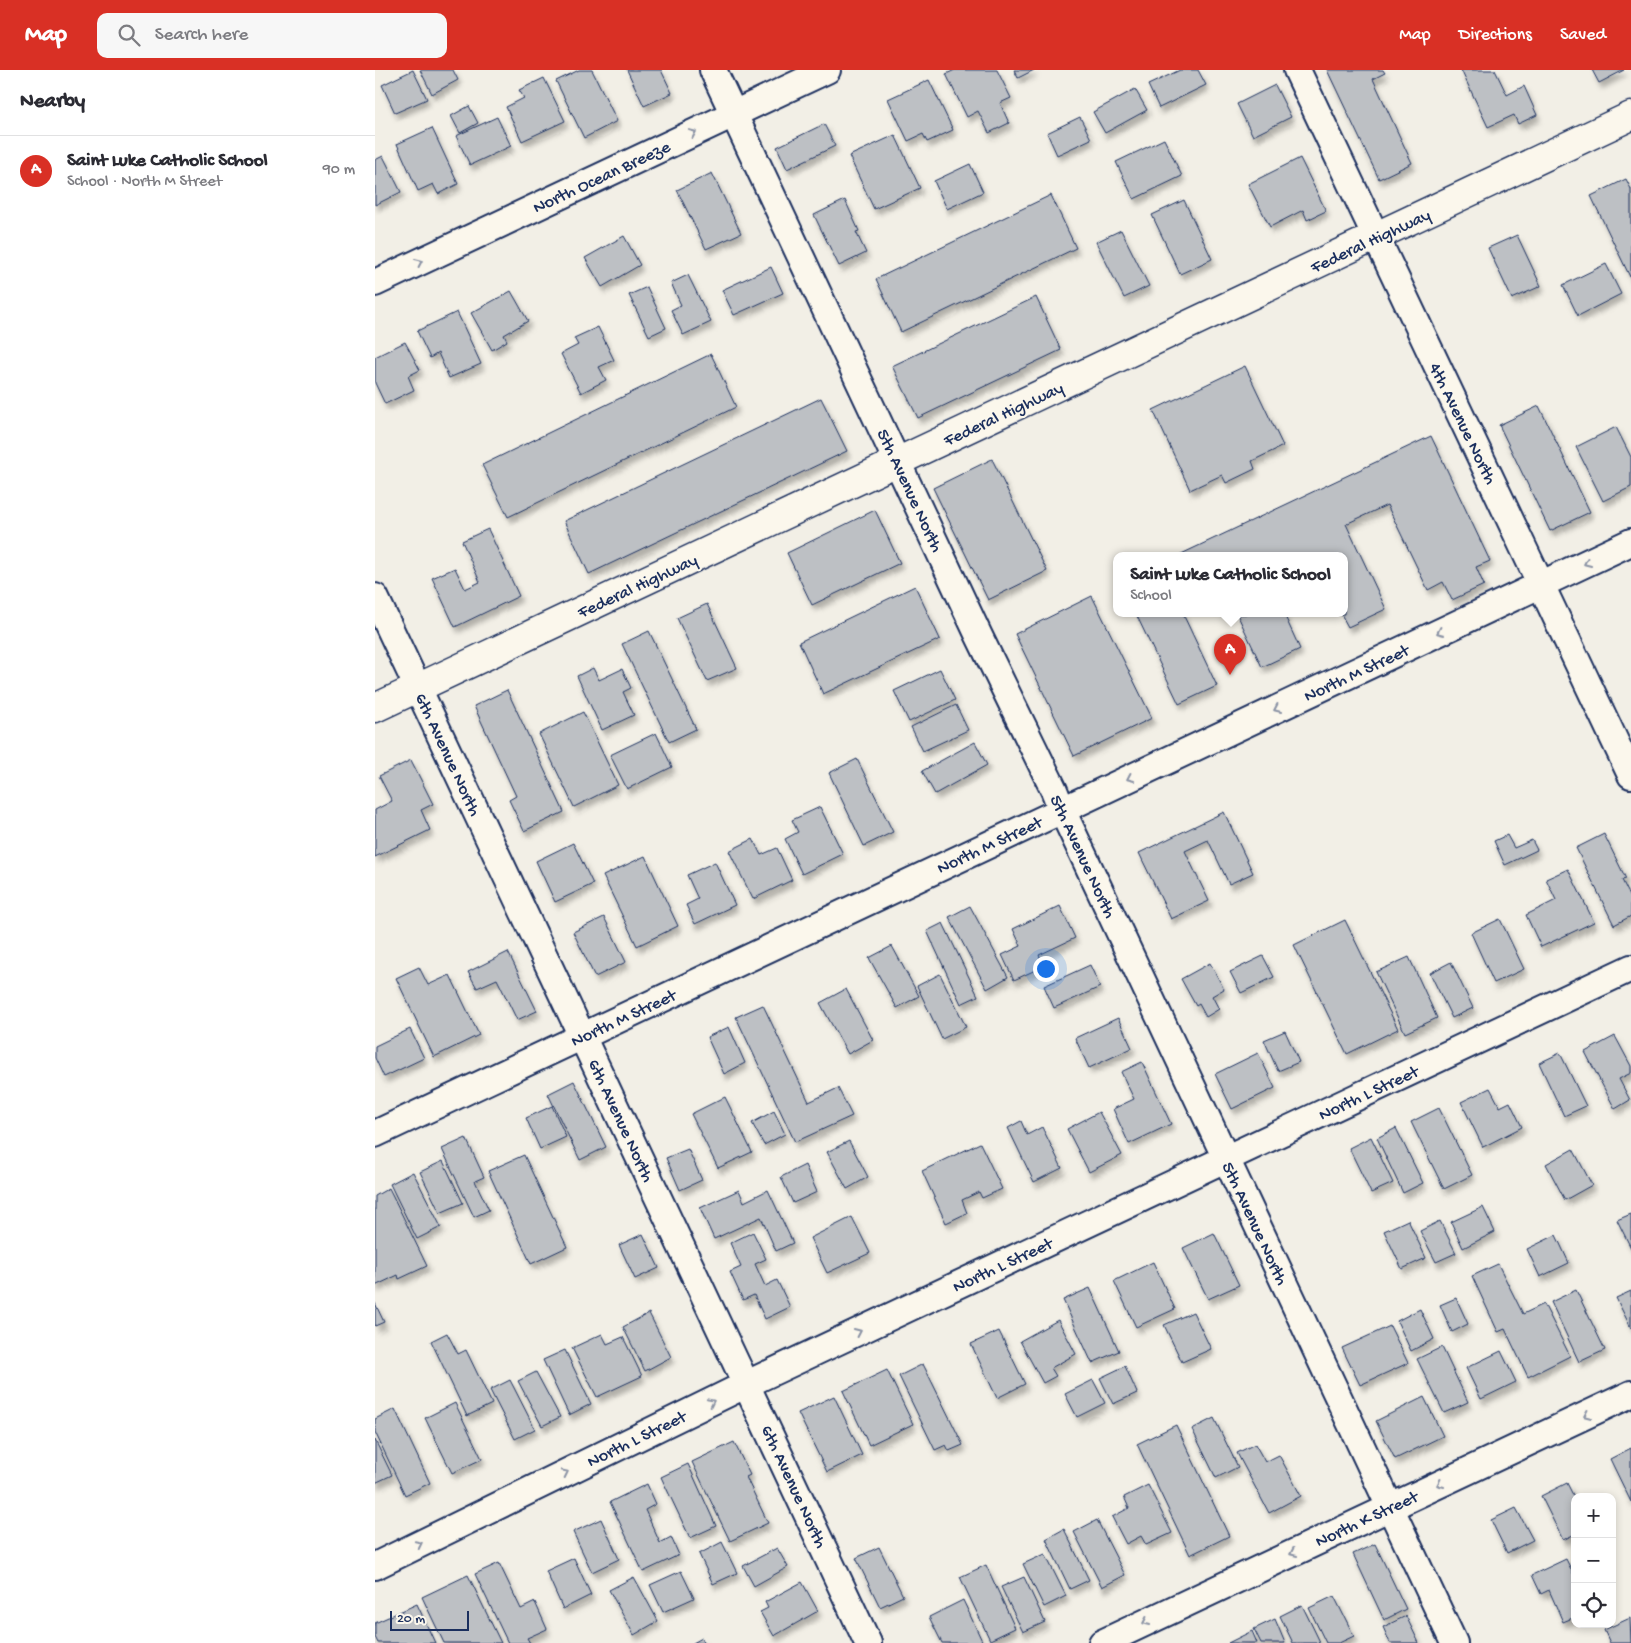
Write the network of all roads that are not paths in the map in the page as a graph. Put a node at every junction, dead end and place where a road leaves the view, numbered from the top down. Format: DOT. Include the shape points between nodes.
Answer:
graph roads {
  1 [pos="713,70"];
  2 [pos="827,70"];
  3 [pos="1297,70"];
  4 [pos="734,114"];
  5 [pos="1631,116"];
  6 [pos="1375,238"];
  7 [pos="375,283"];
  8 [pos="898,462"];
  9 [pos="1631,542"];
  10 [pos="1541,585"];
  11 [pos="375,597"];
  12 [pos="417,687"];
  13 [pos="375,708"];
  14 [pos="1631,775"];
  15 [pos="1062,810"];
  16 [pos="1631,968"];
  17 [pos="583,1036"];
  18 [pos="375,1134"];
  19 [pos="1226,1159"];
  20 [pos="747,1384"];
  21 [pos="1631,1394"];
  22 [pos="1390,1507"];
  23 [pos="375,1566"];
  24 [pos="869,1643"];
  25 [pos="1102,1643"];
  26 [pos="1454,1643"];
  1 -- 4 [label="street, 5th Avenue North"];
  2 -- 4 [label="street, North Ocean Breeze"];
  3 -- 6 [label="street, 4th Avenue North"];
  7 -- 4 [label="street, North Ocean Breeze, one-way"];
  4 -- 8 [label="street, 5th Avenue North"];
  5 -- 6 [label="main road, Federal Highway"];
  6 -- 8 [label="main road, Federal Highway"];
  6 -- 10 [label="street, 4th Avenue North"];
  8 -- 12 [label="main road, Federal Highway"];
  8 -- 15 [label="street, 5th Avenue North"];
  9 -- 10 [label="street, North M Street, one-way"];
  10 -- 14 [label="street, 4th Avenue North"];
  10 -- 15 [label="street, North M Street, one-way"];
  11 -- 12 [label="street, 6th Avenue North"];
  12 -- 13 [label="main road, Federal Highway"];
  12 -- 17 [label="street, 6th Avenue North"];
  15 -- 17 [label="street, North M Street"];
  15 -- 19 [label="street, 5th Avenue North"];
  16 -- 19 [label="street, North L Street"];
  17 -- 18 [label="street, North M Street"];
  17 -- 20 [label="street, 6th Avenue North"];
  20 -- 19 [label="street, North L Street, one-way"];
  19 -- 22 [label="street, 5th Avenue North"];
  23 -- 20 [label="street, North L Street, one-way"];
  20 -- 24 [label="street, 6th Avenue North"];
  21 -- 22 [label="street, North K Street, one-way"];
  22 -- 25 [label="street, North K Street, one-way"];
  22 -- 26 [label="street, 5th Avenue North"];
}
